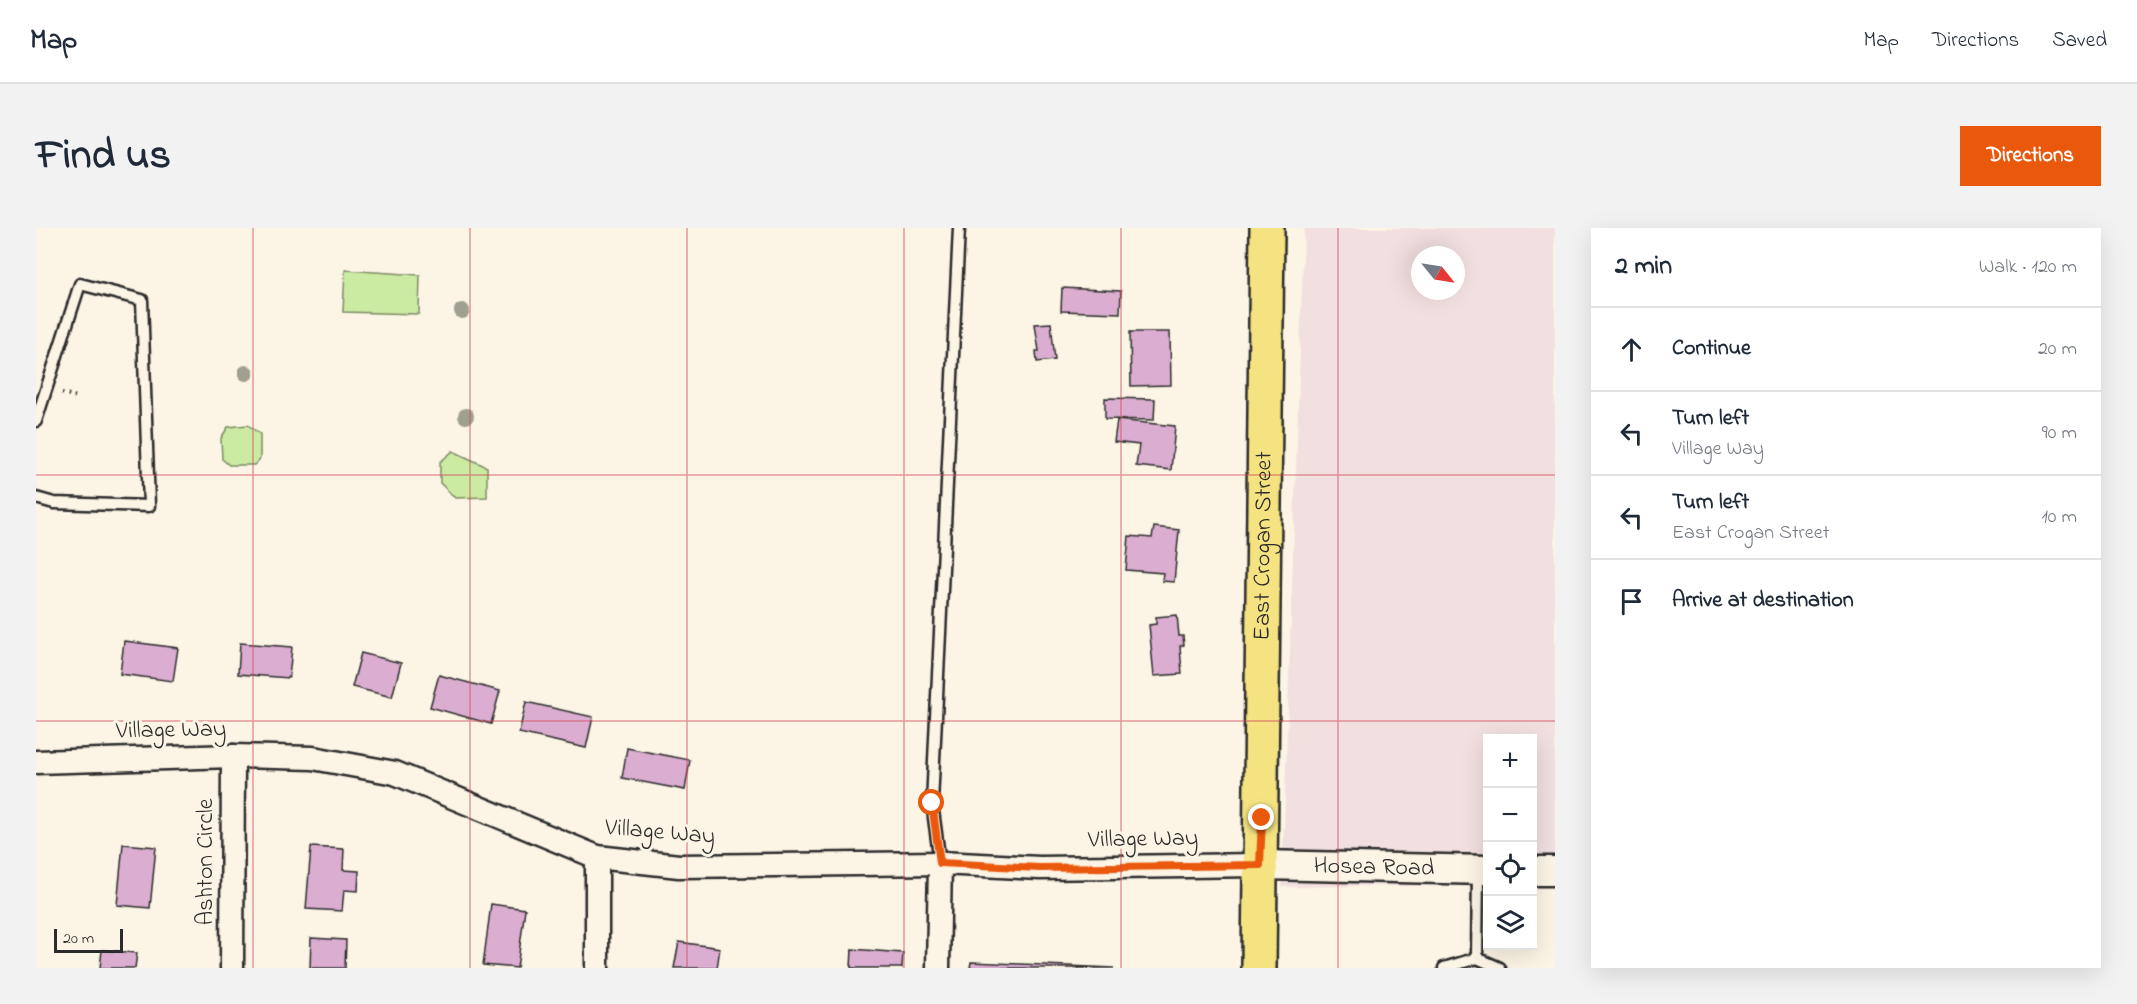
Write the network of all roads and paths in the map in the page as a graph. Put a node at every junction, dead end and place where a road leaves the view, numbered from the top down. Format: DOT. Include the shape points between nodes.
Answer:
graph roads {
  1 [pos="959,228"];
  2 [pos="1267,228"];
  3 [pos="58,392"];
  4 [pos="77,397"];
  5 [pos="36,421"];
  6 [pos="36,498"];
  7 [pos="233,756"];
  8 [pos="36,762"];
  9 [pos="597,857"];
  10 [pos="940,863"];
  11 [pos="1260,865"];
  12 [pos="1483,870"];
  13 [pos="1537,871"];
  14 [pos="1555,871"];
  15 [pos="1477,958"];
  16 [pos="232,968"];
  17 [pos="597,968"];
  18 [pos="938,968"];
  19 [pos="1259,968"];
  20 [pos="1444,968"];
  21 [pos="1500,968"];
  1 -- 10 [label="lane" via="932,803"];
  2 -- 11 [label="main road, East Crogan Street"];
  3 -- 4 [label="path"];
  5 -- 6 [label="lane" via="80,284 142,300 149,506 54,503"];
  7 -- 8 [label="street, Village Way"];
  7 -- 9 [label="street, Village Way" via="313,759 395,772"];
  7 -- 16 [label="street, Ashton Circle"];
  9 -- 10 [label="street, Village Way" via="679,866"];
  9 -- 17 [label="street"];
  10 -- 11 [label="street, Village Way" via="1040,868"];
  10 -- 18 [label="street"];
  11 -- 12 [label="street, Hosea Road"];
  11 -- 19 [label="main road, East Crogan Street"];
  12 -- 15 [label="lane"];
  13 -- 14 [label="street"];
  15 -- 20 [label="lane"];
  15 -- 21 [label="lane"];
}
